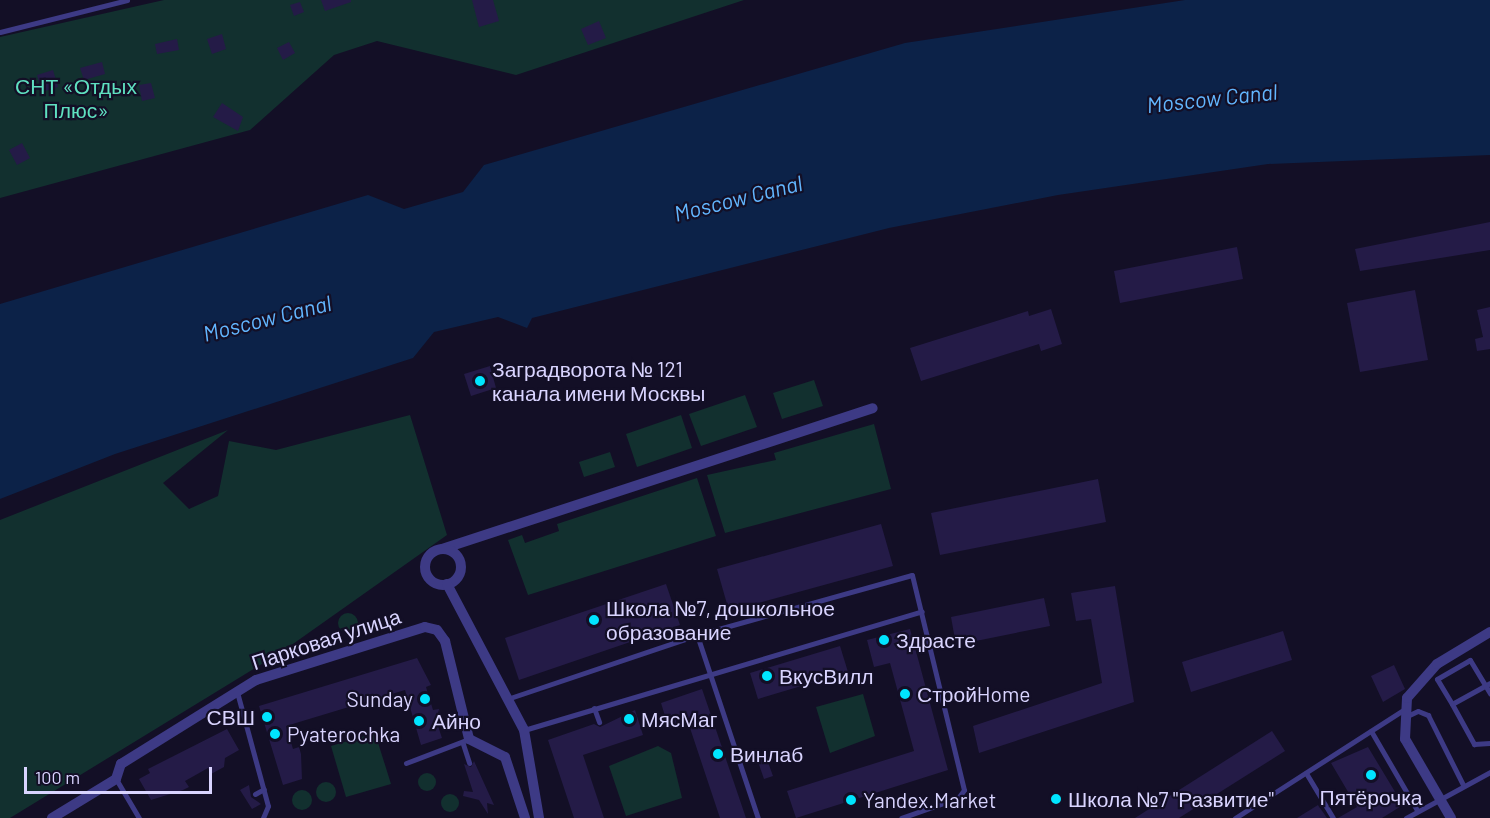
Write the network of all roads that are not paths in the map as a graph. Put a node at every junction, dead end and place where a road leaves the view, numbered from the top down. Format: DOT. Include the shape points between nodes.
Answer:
graph roads {
  1 [pos="127,0"];
  2 [pos="0,32"];
  3 [pos="873,408"];
  4 [pos="442,549"];
  5 [pos="447,584"];
  6 [pos="922,611"];
  7 [pos="1490,632"];
  8 [pos="697,635"];
  9 [pos="710,671"];
  10 [pos="1488,684"];
  11 [pos="237,692"];
  12 [pos="1490,693"];
  13 [pos="510,698"];
  14 [pos="1452,704"];
  15 [pos="594,708"];
  16 [pos="1405,714"];
  17 [pos="599,722"];
  18 [pos="524,730"];
  19 [pos="1371,731"];
  20 [pos="466,742"];
  21 [pos="1490,743"];
  22 [pos="406,763"];
  23 [pos="469,763"];
  24 [pos="1490,772"];
  25 [pos="1306,773"];
  26 [pos="116,779"];
  27 [pos="1463,785"];
  28 [pos="264,789"];
  29 [pos="255,794"];
  30 [pos="1439,796"];
  31 [pos="1417,810"];
  32 [pos="52,818"];
  33 [pos="139,818"];
  34 [pos="263,818"];
  35 [pos="525,818"];
  36 [pos="539,818"];
  37 [pos="758,818"];
  38 [pos="901,818"];
  39 [pos="1235,818"];
  40 [pos="1333,818"];
  41 [pos="1406,818"];
  42 [pos="1451,818"];
  1 -- 2 [label="lane"];
  3 -- 4 [label="street"];
  4 -- 5 [label="street" via="460,561 460,573"];
  4 -- 5 [label="street" via="432,552 425,567 432,581"];
  5 -- 13 [label="street"];
  6 -- 8 [label="lane" via="912,575"];
  6 -- 9 [label="lane"];
  6 -- 38 [label="lane" via="964,790 958,798"];
  7 -- 16 [label="street" via="1419,679"];
  8 -- 9 [label="lane"];
  8 -- 13 [label="lane"];
  9 -- 15 [label="lane"];
  9 -- 37 [label="lane"];
  10 -- 12 [label="lane"];
  10 -- 14 [label="lane"];
  10 -- 14 [label="lane" via="1470,660 1437,679"];
  11 -- 20 [label="street, Парковая улица" via="278,672 425,627 437,630 445,641"];
  11 -- 26 [label="street, Парковая улица" via="121,764"];
  11 -- 28 [label="lane"];
  13 -- 18 [label="street"];
  14 -- 21 [label="lane" via="1478,748"];
  15 -- 17 [label="lane"];
  15 -- 18 [label="lane"];
  16 -- 19 [label="lane"];
  16 -- 27 [label="lane" via="1418,711 1428,715"];
  16 -- 30 [label="street" via="1405,738"];
  18 -- 36 [label="street"];
  19 -- 25 [label="lane"];
  19 -- 31 [label="lane"];
  20 -- 22 [label="lane"];
  20 -- 23 [label="lane"];
  20 -- 35 [label="street" via="505,757"];
  24 -- 27 [label="lane"];
  25 -- 39 [label="lane"];
  25 -- 40 [label="lane"];
  26 -- 32 [label="street, Парковая улица"];
  26 -- 33 [label="lane"];
  27 -- 30 [label="lane"];
  28 -- 29 [label="lane"];
  28 -- 34 [label="lane" via="268,806"];
  30 -- 31 [label="lane"];
  30 -- 42 [label="street"];
  31 -- 41 [label="lane"];
}
